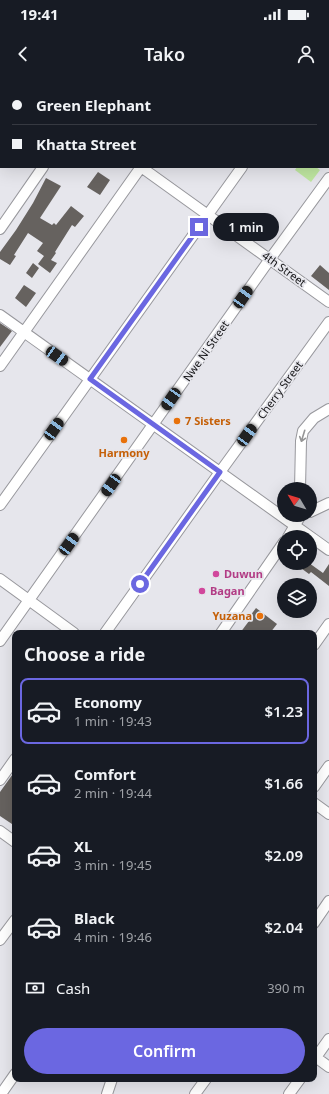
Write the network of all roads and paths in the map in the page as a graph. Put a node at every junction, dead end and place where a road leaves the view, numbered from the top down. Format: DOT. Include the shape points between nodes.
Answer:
graph roads {
  1 [pos="42,168"];
  2 [pos="140,168"];
  3 [pos="142,168"];
  4 [pos="241,168"];
  5 [pos="329,178"];
  6 [pos="208,215"];
  7 [pos="0,229"];
  8 [pos="270,259"];
  9 [pos="329,302"];
  10 [pos="0,315"];
  11 [pos="329,322"];
  12 [pos="23,332"];
  13 [pos="0,366"];
  14 [pos="90,379"];
  15 [pos="329,409"];
  16 [pos="153,425"];
  17 [pos="220,472"];
  18 [pos="300,482"];
  19 [pos="329,503"];
  20 [pos="0,505"];
  21 [pos="317,509"];
  22 [pos="298,522"];
  23 [pos="295,526"];
  24 [pos="292,530"];
  25 [pos="329,550"];
  26 [pos="277,552"];
  27 [pos="0,579"];
  28 [pos="29,600"];
  29 [pos="329,624"];
  30 [pos="70,630"];
  31 [pos="107,630"];
  32 [pos="223,630"];
  33 [pos="0,641"];
  34 [pos="317,641"];
  35 [pos="12,763"];
  36 [pos="329,766"];
  37 [pos="0,780"];
  38 [pos="317,783"];
  39 [pos="317,805"];
  40 [pos="329,814"];
  41 [pos="0,831"];
  42 [pos="12,840"];
  43 [pos="329,902"];
  44 [pos="317,919"];
  45 [pos="12,924"];
  46 [pos="0,940"];
  47 [pos="329,1039"];
  48 [pos="317,1055"];
  49 [pos="317,1059"];
  50 [pos="329,1067"];
  51 [pos="12,1078"];
  52 [pos="111,1082"];
  53 [pos="204,1082"];
  54 [pos="298,1082"];
  55 [pos="1,1094"];
  56 [pos="107,1094"];
  57 [pos="195,1094"];
  58 [pos="290,1094"];
  1 -- 7 [label="street"];
  2 -- 12 [label="street"];
  3 -- 6 [label="street, 4th Street"];
  4 -- 6 [label="street"];
  5 -- 8 [label="street, Nwe Ni Street"];
  6 -- 8 [label="street, 4th Street"];
  6 -- 14 [label="street"];
  8 -- 9 [label="street, 4th Street"];
  8 -- 16 [label="street, Nwe Ni Street"];
  10 -- 12 [label="street"];
  11 -- 17 [label="street, Cherry Street"];
  12 -- 13 [label="street"];
  12 -- 14 [label="street"];
  14 -- 16 [label="street"];
  14 -- 20 [label="street"];
  15 -- 18 [label="street, one-way" via="314,418 303,432"];
  16 -- 17 [label="street"];
  16 -- 28 [label="street, Nwe Ni Street"];
  17 -- 23 [label="street"];
  17 -- 31 [label="street, Cherry Street"];
  19 -- 21 [label="street"];
  22 -- 23 [label="street"];
  23 -- 24 [label="street"];
  23 -- 25 [label="street"];
  26 -- 32 [label="street"];
  27 -- 28 [label="street"];
  28 -- 30 [label="street"];
  28 -- 33 [label="street, Nwe Ni Street"];
  29 -- 34 [label="street"];
  35 -- 37 [label="street"];
  36 -- 38 [label="street"];
  39 -- 40 [label="street"];
  41 -- 42 [label="street"];
  43 -- 44 [label="street"];
  45 -- 46 [label="street"];
  47 -- 48 [label="street"];
  49 -- 50 [label="street"];
  51 -- 55 [label="street"];
  52 -- 56 [label="street"];
  53 -- 57 [label="street"];
  54 -- 58 [label="street"];
}
